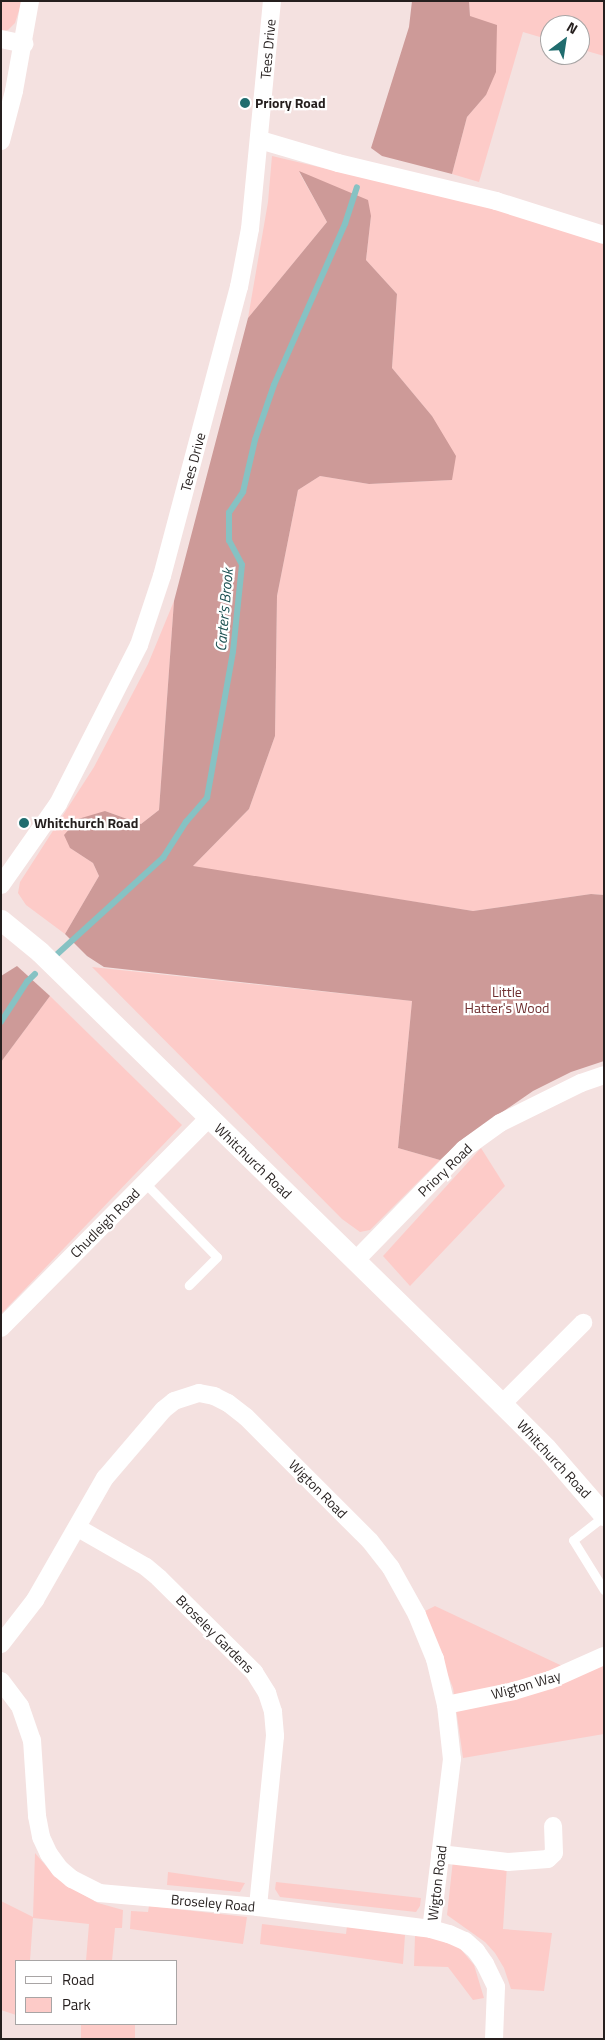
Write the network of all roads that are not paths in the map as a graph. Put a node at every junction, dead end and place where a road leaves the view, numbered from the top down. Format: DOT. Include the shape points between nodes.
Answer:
graph roads {
  1 [pos="30,1"];
  2 [pos="272,1"];
  3 [pos="1,39"];
  4 [pos="24,44"];
  5 [pos="260,140"];
  6 [pos="1,141"];
  7 [pos="604,235"];
  8 [pos="1,884"];
  9 [pos="1,920"];
  10 [pos="604,1075"];
  11 [pos="209,1118"];
  12 [pos="145,1183"];
  13 [pos="355,1261"];
  14 [pos="189,1285"];
  15 [pos="583,1323"];
  16 [pos="1,1328"];
  17 [pos="502,1404"];
  18 [pos="604,1516"];
  19 [pos="78,1528"];
  20 [pos="604,1590"];
  21 [pos="1,1644"];
  22 [pos="604,1656"];
  23 [pos="1,1680"];
  24 [pos="446,1706"];
  25 [pos="553,1826"];
  26 [pos="440,1854"];
  27 [pos="258,1906"];
  28 [pos="431,1929"];
  29 [pos="494,2039"];
  1 -- 4 [label="street"];
  2 -- 5 [label="street, Tees Drive"];
  3 -- 4 [label="street"];
  4 -- 6 [label="street"];
  5 -- 7 [label="street" via="338,163 496,201"];
  5 -- 8 [label="street, Tees Drive" via="250,229 239,287 162,576 139,645 58,804"];
  9 -- 11 [label="street, Whitchurch Road" via="60,971"];
  10 -- 13 [label="street, Priory Road" via="500,1123 464,1149"];
  11 -- 12 [label="street, Chudleigh Road"];
  11 -- 13 [label="street, Whitchurch Road"];
  12 -- 14 [label="lane" via="217,1257"];
  12 -- 16 [label="street, Chudleigh Road"];
  13 -- 17 [label="street, Whitchurch Road"];
  15 -- 17 [label="street"];
  17 -- 18 [label="street, Whitchurch Road" via="546,1448"];
  18 -- 20 [label="lane" via="573,1540"];
  19 -- 21 [label="street, Wigton Road" via="35,1600"];
  19 -- 24 [label="street, Wigton Road" via="105,1478 163,1410 174,1402 199,1393 214,1396 246,1417 350,1520 391,1568 417,1615 435,1659"];
  19 -- 27 [label="street, Broseley Gardens" via="146,1567 159,1578 254,1672 267,1693 276,1736"];
  22 -- 24 [label="street, Wigton Way" via="550,1680"];
  23 -- 27 [label="street, Broseley Road" via="20,1706 32,1740 41,1837 60,1869 99,1893"];
  24 -- 26 [label="street, Wigton Road" via="452,1759"];
  25 -- 26 [label="street" via="554,1853 548,1859 508,1862"];
  26 -- 28 [label="street, Wigton Road"];
  27 -- 28 [label="street, Broseley Road"];
  28 -- 29 [label="street, Broseley Road" via="465,1941 485,1964 496,1987"];
}
